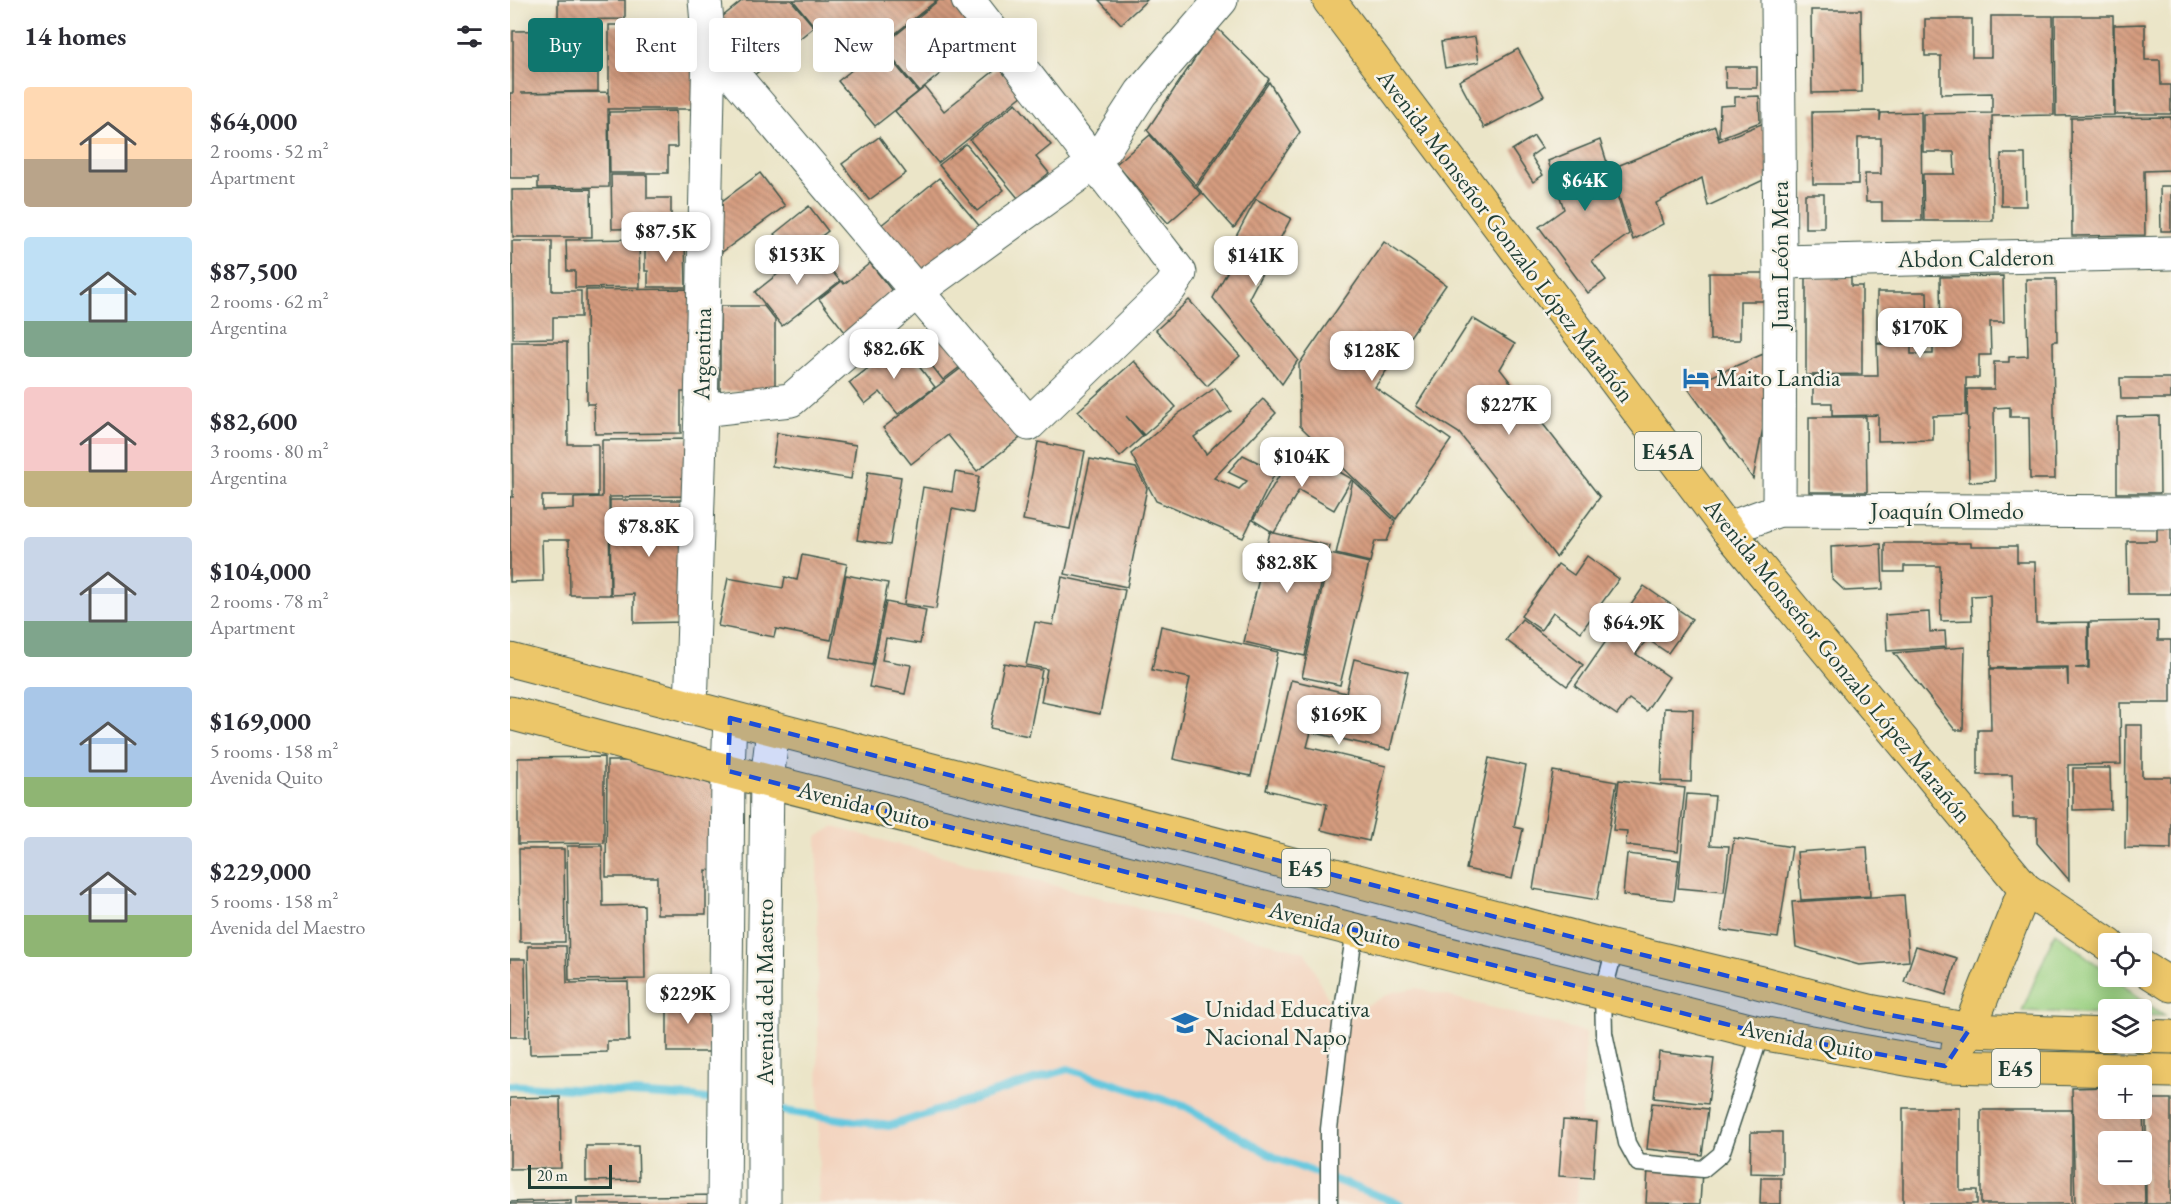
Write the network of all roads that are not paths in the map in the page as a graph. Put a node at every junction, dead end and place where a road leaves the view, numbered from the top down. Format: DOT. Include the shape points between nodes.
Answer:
graph roads {
  1 [pos="705,0"];
  2 [pos="968,0"];
  3 [pos="1221,0"];
  4 [pos="1329,0"];
  5 [pos="1778,0"];
  6 [pos="709,46"];
  7 [pos="731,72"];
  8 [pos="1096,162"];
  9 [pos="2171,254"];
  10 [pos="1780,262"];
  11 [pos="917,291"];
  12 [pos="701,410"];
  13 [pos="1779,510"];
  14 [pos="2171,512"];
  15 [pos="1727,529"];
  16 [pos="510,660"];
  17 [pos="691,708"];
  18 [pos="510,713"];
  19 [pos="730,718"];
  20 [pos="773,730"];
  21 [pos="728,771"];
  22 [pos="768,780"];
  23 [pos="2025,889"];
  24 [pos="1355,930"];
  25 [pos="2098,938"];
  26 [pos="1615,948"];
  27 [pos="2152,973"];
  28 [pos="2171,985"];
  29 [pos="1603,994"];
  30 [pos="1969,1030"];
  31 [pos="1761,1033"];
  32 [pos="2098,1035"];
  33 [pos="2152,1036"];
  34 [pos="2171,1037"];
  35 [pos="1945,1066"];
  36 [pos="2171,1071"];
  37 [pos="724,1204"];
  38 [pos="764,1204"];
  39 [pos="1329,1204"];
  1 -- 6 [label="street, Argentina"];
  2 -- 8 [label="street"];
  3 -- 8 [label="street" via="1141,93"];
  4 -- 15 [label="highway, Avenida Monseñor Gonzalo López Marañón / E45A"];
  5 -- 10 [label="street, Juan León Mera"];
  6 -- 12 [label="street, Argentina"];
  7 -- 11 [label="street"];
  8 -- 11 [label="street"];
  8 -- 11 [label="street" via="1180,273 1170,288 1029,424"];
  9 -- 10 [label="street, Abdon Calderon"];
  10 -- 13 [label="street, Juan León Mera"];
  11 -- 12 [label="street" via="791,400"];
  12 -- 17 [label="street, Argentina"];
  13 -- 14 [label="street, Joaquín Olmedo"];
  13 -- 15 [label="street, Joaquín Olmedo"];
  15 -- 23 [label="highway, Avenida Monseñor Gonzalo López Marañón / E45A"];
  16 -- 17 [label="highway, Avenida Quito / E45"];
  17 -- 19 [label="highway, Avenida Quito / E45"];
  18 -- 21 [label="highway, Avenida Quito / E45"];
  19 -- 20 [label="highway, Avenida Quito / E45"];
  19 -- 21 [label="street"];
  20 -- 22 [label="street, Avenida del Maestro"];
  20 -- 26 [label="highway, Avenida Quito / E45"];
  21 -- 22 [label="highway, Avenida Quito / E45"];
  21 -- 37 [label="street"];
  22 -- 24 [label="highway, Avenida Quito / E45"];
  22 -- 38 [label="street, Avenida del Maestro"];
  23 -- 25 [label="highway, E45A"];
  23 -- 30 [label="highway"];
  24 -- 29 [label="highway, Avenida Quito / E45"];
  24 -- 39 [label="lane" via="1329,1129"];
  26 -- 29 [label="lane"];
  26 -- 30 [label="highway, Avenida Quito / E45" via="1869,1011"];
  27 -- 28 [label="highway"];
  29 -- 31 [label="highway, Avenida Quito / E45"];
  29 -- 31 [label="lane" via="1606,1044 1627,1143 1638,1162 1703,1169 1721,1154"];
  30 -- 32 [label="highway, Avenida Quito / E45"];
  30 -- 35 [label="highway"];
  31 -- 35 [label="highway, Avenida Quito / E45"];
  33 -- 34 [label="highway"];
  35 -- 36 [label="highway, Avenida Quito / E45"];
}
